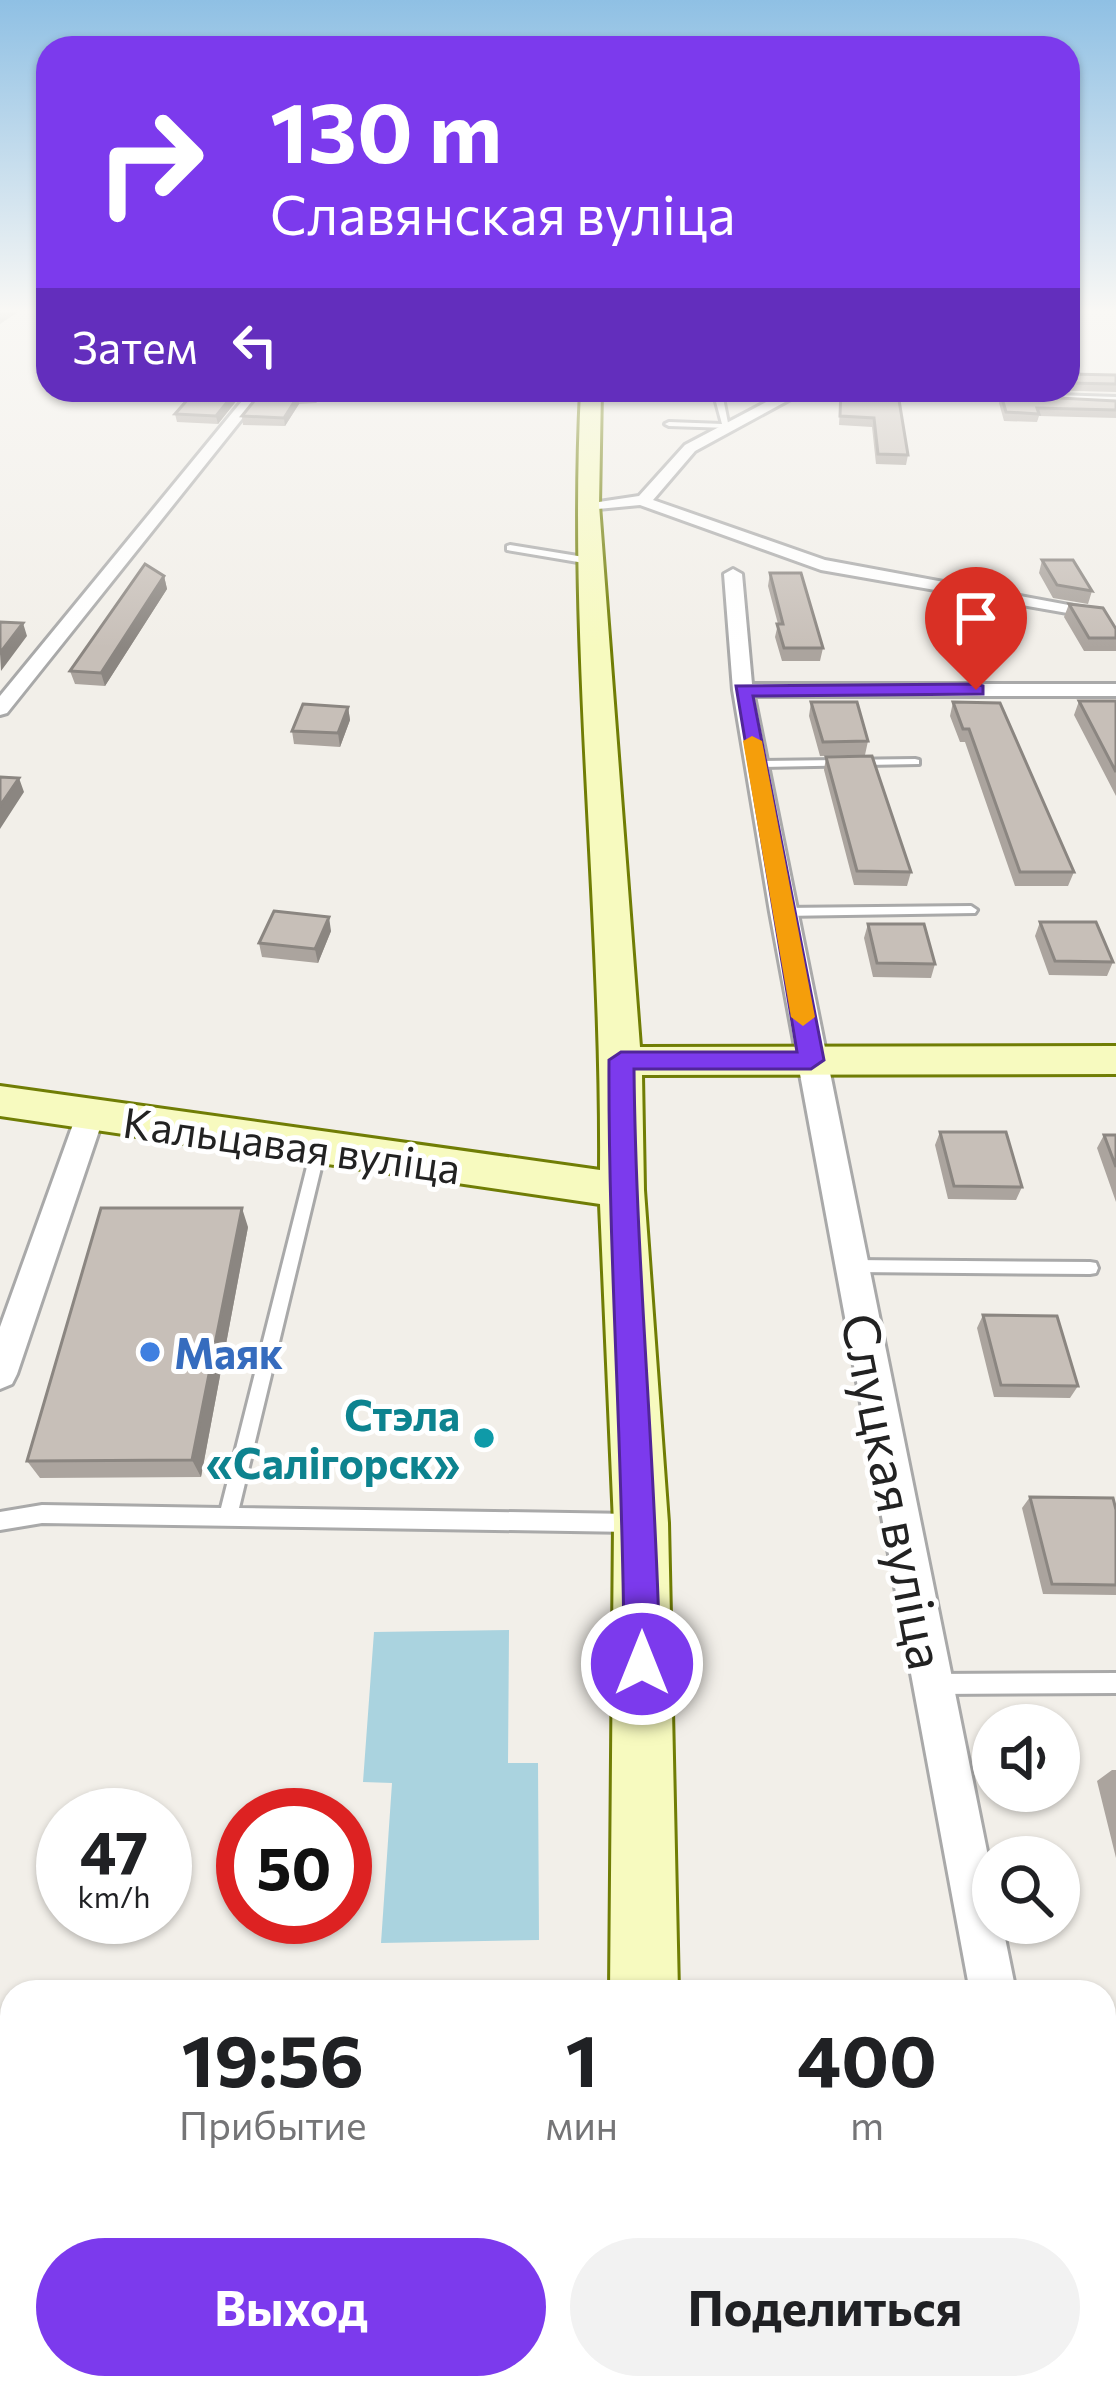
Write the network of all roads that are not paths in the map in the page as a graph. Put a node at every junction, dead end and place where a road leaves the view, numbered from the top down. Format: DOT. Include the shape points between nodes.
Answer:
graph roads {
  1 [pos="231,424"];
  2 [pos="590,424"];
  3 [pos="669,424"];
  4 [pos="730,424"];
  5 [pos="726,426"];
  6 [pos="644,500"];
  7 [pos="587,505"];
  8 [pos="510,548"];
  9 [pos="590,560"];
  10 [pos="733,574"];
  11 [pos="1090,614"];
  12 [pos="742,685"];
  13 [pos="1116,690"];
  14 [pos="0,709"];
  15 [pos="915,762"];
  16 [pos="757,764"];
  17 [pos="971,910"];
  18 [pos="782,912"];
  19 [pos="621,1060"];
  20 [pos="811,1060"];
  21 [pos="1116,1060"];
  22 [pos="0,1101"];
  23 [pos="90,1116"];
  24 [pos="320,1144"];
  25 [pos="622,1190"];
  26 [pos="851,1266"];
  27 [pos="1090,1268"];
  28 [pos="0,1374"];
  29 [pos="228,1516"];
  30 [pos="0,1521"];
  31 [pos="640,1523"];
  32 [pos="1116,1683"];
  33 [pos="933,1684"];
  34 [pos="644,1980"];
  35 [pos="991,1980"];
  1 -- 14 [label="street"];
  2 -- 7 [label="main road"];
  3 -- 5 [label="lane"];
  4 -- 5 [label="street"];
  5 -- 6 [label="street" via="689,448"];
  6 -- 7 [label="street"];
  6 -- 11 [label="street" via="821,565"];
  7 -- 9 [label="main road"];
  8 -- 9 [label="lane"];
  9 -- 19 [label="main road"];
  10 -- 12 [label="street, Слуцкая вуліца"];
  12 -- 13 [label="street"];
  12 -- 16 [label="street, Слуцкая вуліца"];
  15 -- 16 [label="lane"];
  16 -- 18 [label="street, Слуцкая вуліца"];
  17 -- 18 [label="lane"];
  18 -- 20 [label="street, Слуцкая вуліца"];
  19 -- 20 [label="main road"];
  19 -- 25 [label="main road"];
  20 -- 21 [label="main road"];
  20 -- 26 [label="street, Слуцкая вуліца"];
  22 -- 23 [label="main road"];
  23 -- 24 [label="main road, Кальцавая вуліца"];
  23 -- 28 [label="street, Кальцавая вуліца"];
  24 -- 25 [label="main road, Кальцавая вуліца"];
  24 -- 29 [label="lane"];
  25 -- 31 [label="main road"];
  26 -- 27 [label="lane"];
  26 -- 33 [label="street, Слуцкая вуліца"];
  29 -- 30 [label="lane" via="43,1514"];
  29 -- 31 [label="lane"];
  31 -- 34 [label="main road"];
  32 -- 33 [label="lane"];
  33 -- 35 [label="street, Слуцкая вуліца"];
}
